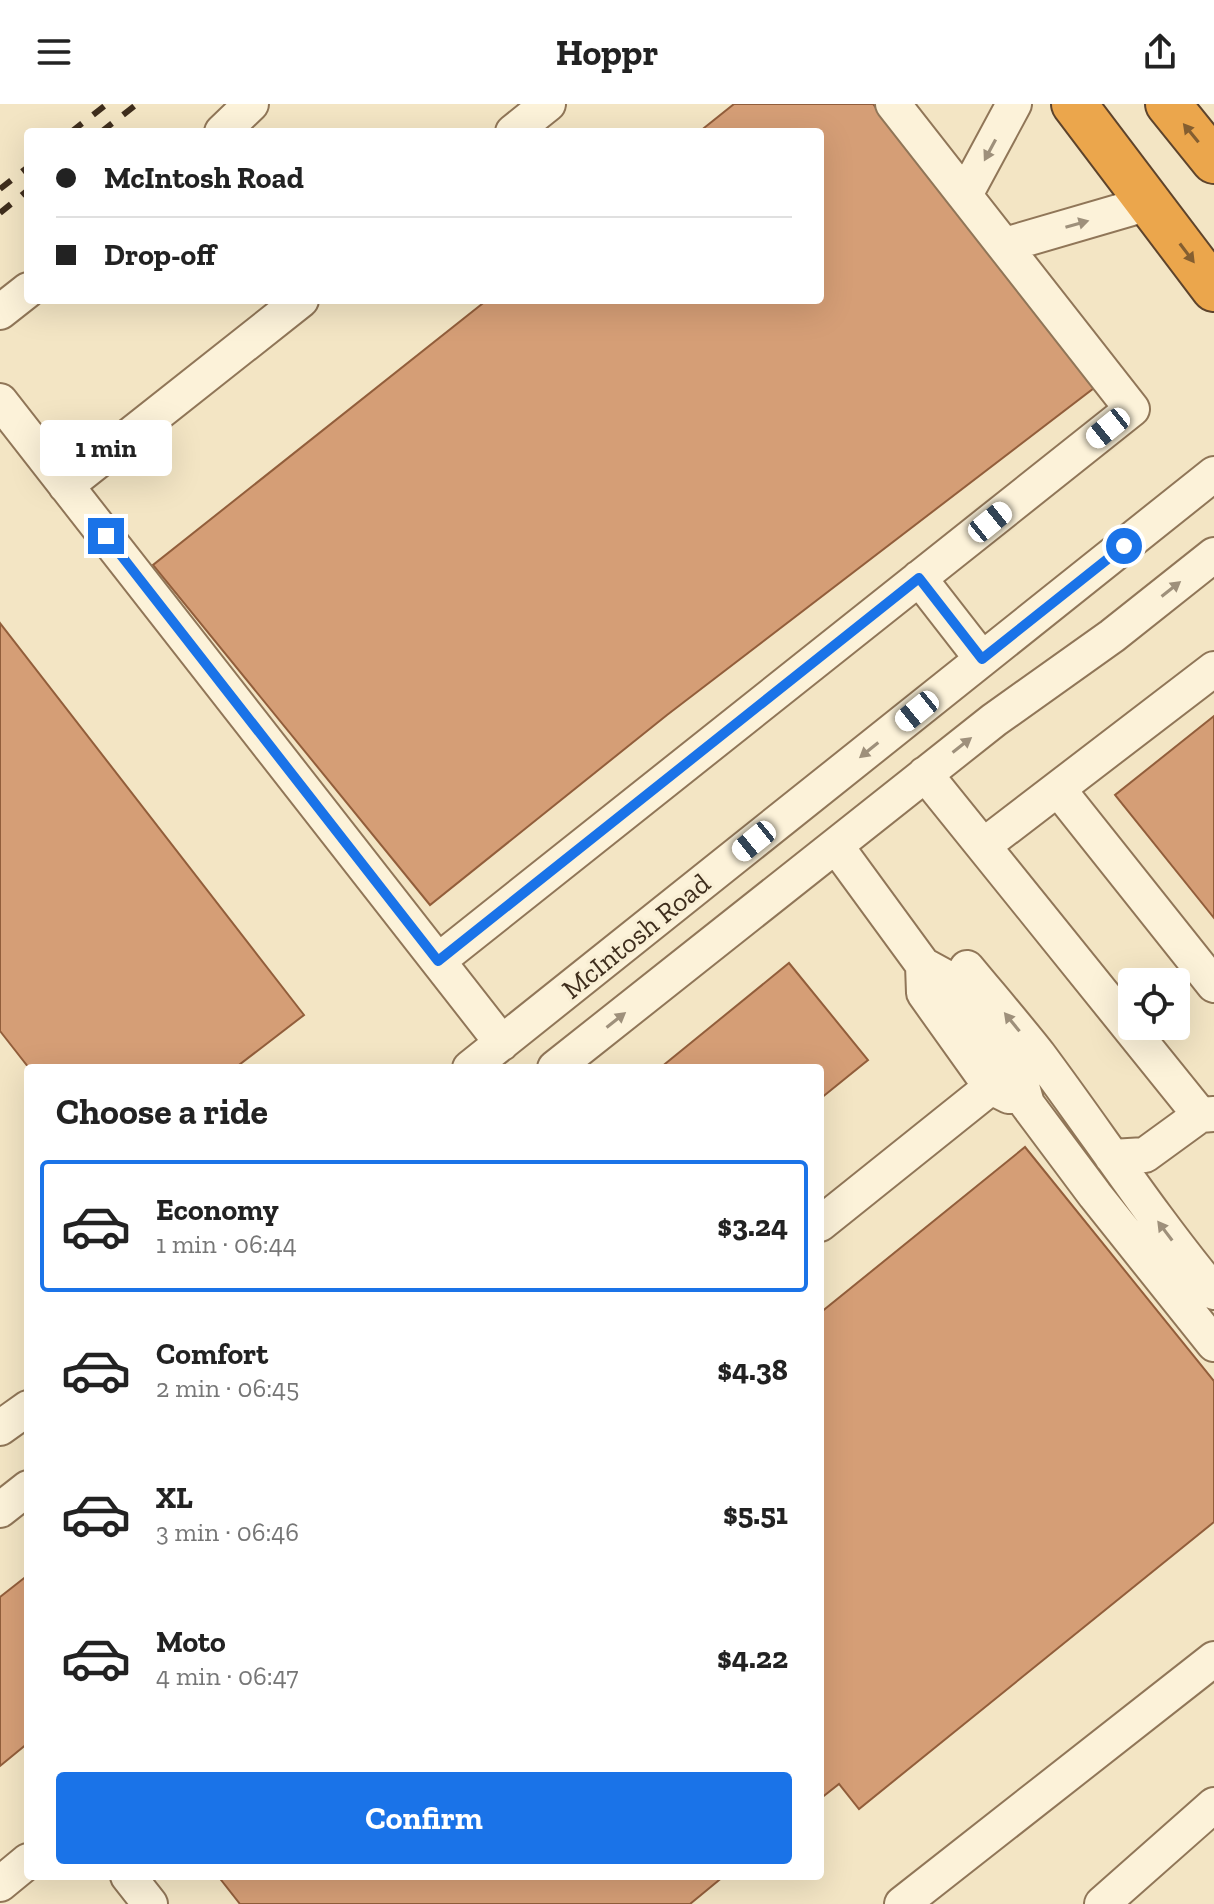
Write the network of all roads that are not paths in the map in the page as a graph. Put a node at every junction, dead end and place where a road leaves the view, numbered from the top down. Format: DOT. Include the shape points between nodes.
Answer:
graph roads {
  1 [pos="251,104"];
  2 [pos="548,104"];
  3 [pos="893,104"];
  4 [pos="1014,104"];
  5 [pos="1074,104"];
  6 [pos="1168,104"];
  7 [pos="226,128"];
  8 [pos="518,128"];
  9 [pos="1214,161"];
  10 [pos="965,195"];
  11 [pos="1149,203"];
  12 [pos="1005,245"];
  13 [pos="1214,289"];
  14 [pos="24,293"];
  15 [pos="296,304"];
  16 [pos="0,312"];
  17 [pos="0,401"];
  18 [pos="1214,474"];
  19 [pos="66,486"];
  20 [pos="1214,555"];
  21 [pos="919,578"];
  22 [pos="982,659"];
  23 [pos="1214,669"];
  24 [pos="925,774"];
  25 [pos="1058,789"];
  26 [pos="836,846"];
  27 [pos="983,846"];
  28 [pos="896,928"];
  29 [pos="438,961"];
  30 [pos="923,965"];
  31 [pos="1214,985"];
  32 [pos="502,1043"];
  33 [pos="475,1064"];
  34 [pos="560,1064"];
  35 [pos="991,1087"];
  36 [pos="1027,1104"];
  37 [pos="1207,1114"];
  38 [pos="1112,1157"];
  39 [pos="824,1221"];
  40 [pos="1214,1292"];
  41 [pos="1214,1344"];
  42 [pos="24,1411"];
  43 [pos="0,1428"];
  44 [pos="24,1491"];
  45 [pos="0,1510"];
  46 [pos="1214,1659"];
  47 [pos="1214,1805"];
  48 [pos="24,1864"];
  49 [pos="131,1880"];
  50 [pos="0,1884"];
  51 [pos="150,1904"];
  52 [pos="902,1904"];
  53 [pos="1102,1904"];
  1 -- 7 [label="street"];
  2 -- 8 [label="street"];
  3 -- 10 [label="street"];
  4 -- 10 [label="street, one-way"];
  5 -- 11 [label="highway"];
  9 -- 6 [label="highway, one-way"];
  10 -- 12 [label="street"];
  12 -- 11 [label="street, one-way"];
  11 -- 13 [label="highway, one-way"];
  12 -- 21 [label="street" via="1132,409"];
  14 -- 16 [label="street"];
  15 -- 19 [label="street"];
  17 -- 19 [label="street"];
  18 -- 22 [label="street, McIntosh Road"];
  19 -- 29 [label="street"];
  24 -- 20 [label="street, McIntosh Road, one-way"];
  21 -- 22 [label="street"];
  21 -- 29 [label="street"];
  22 -- 32 [label="street, McIntosh Road, one-way"];
  23 -- 25 [label="street"];
  24 -- 26 [label="street, McIntosh Road"];
  24 -- 27 [label="street"];
  25 -- 27 [label="street"];
  25 -- 31 [label="street"];
  26 -- 28 [label="street"];
  34 -- 26 [label="street, McIntosh Road, one-way"];
  27 -- 37 [label="street"];
  28 -- 30 [label="street"];
  38 -- 28 [label="street, one-way" via="965,965"];
  29 -- 32 [label="street"];
  30 -- 35 [label="street" via="924,993"];
  30 -- 36 [label="street" via="945,977 1017,1068"];
  32 -- 33 [label="street, McIntosh Road"];
  35 -- 36 [label="street"];
  35 -- 39 [label="street"];
  36 -- 41 [label="street"];
  37 -- 38 [label="street" via="1145,1155"];
  40 -- 38 [label="street, one-way"];
  42 -- 43 [label="street"];
  44 -- 45 [label="street"];
  46 -- 52 [label="street"];
  47 -- 53 [label="street"];
  48 -- 50 [label="street"];
  49 -- 51 [label="street"];
}
